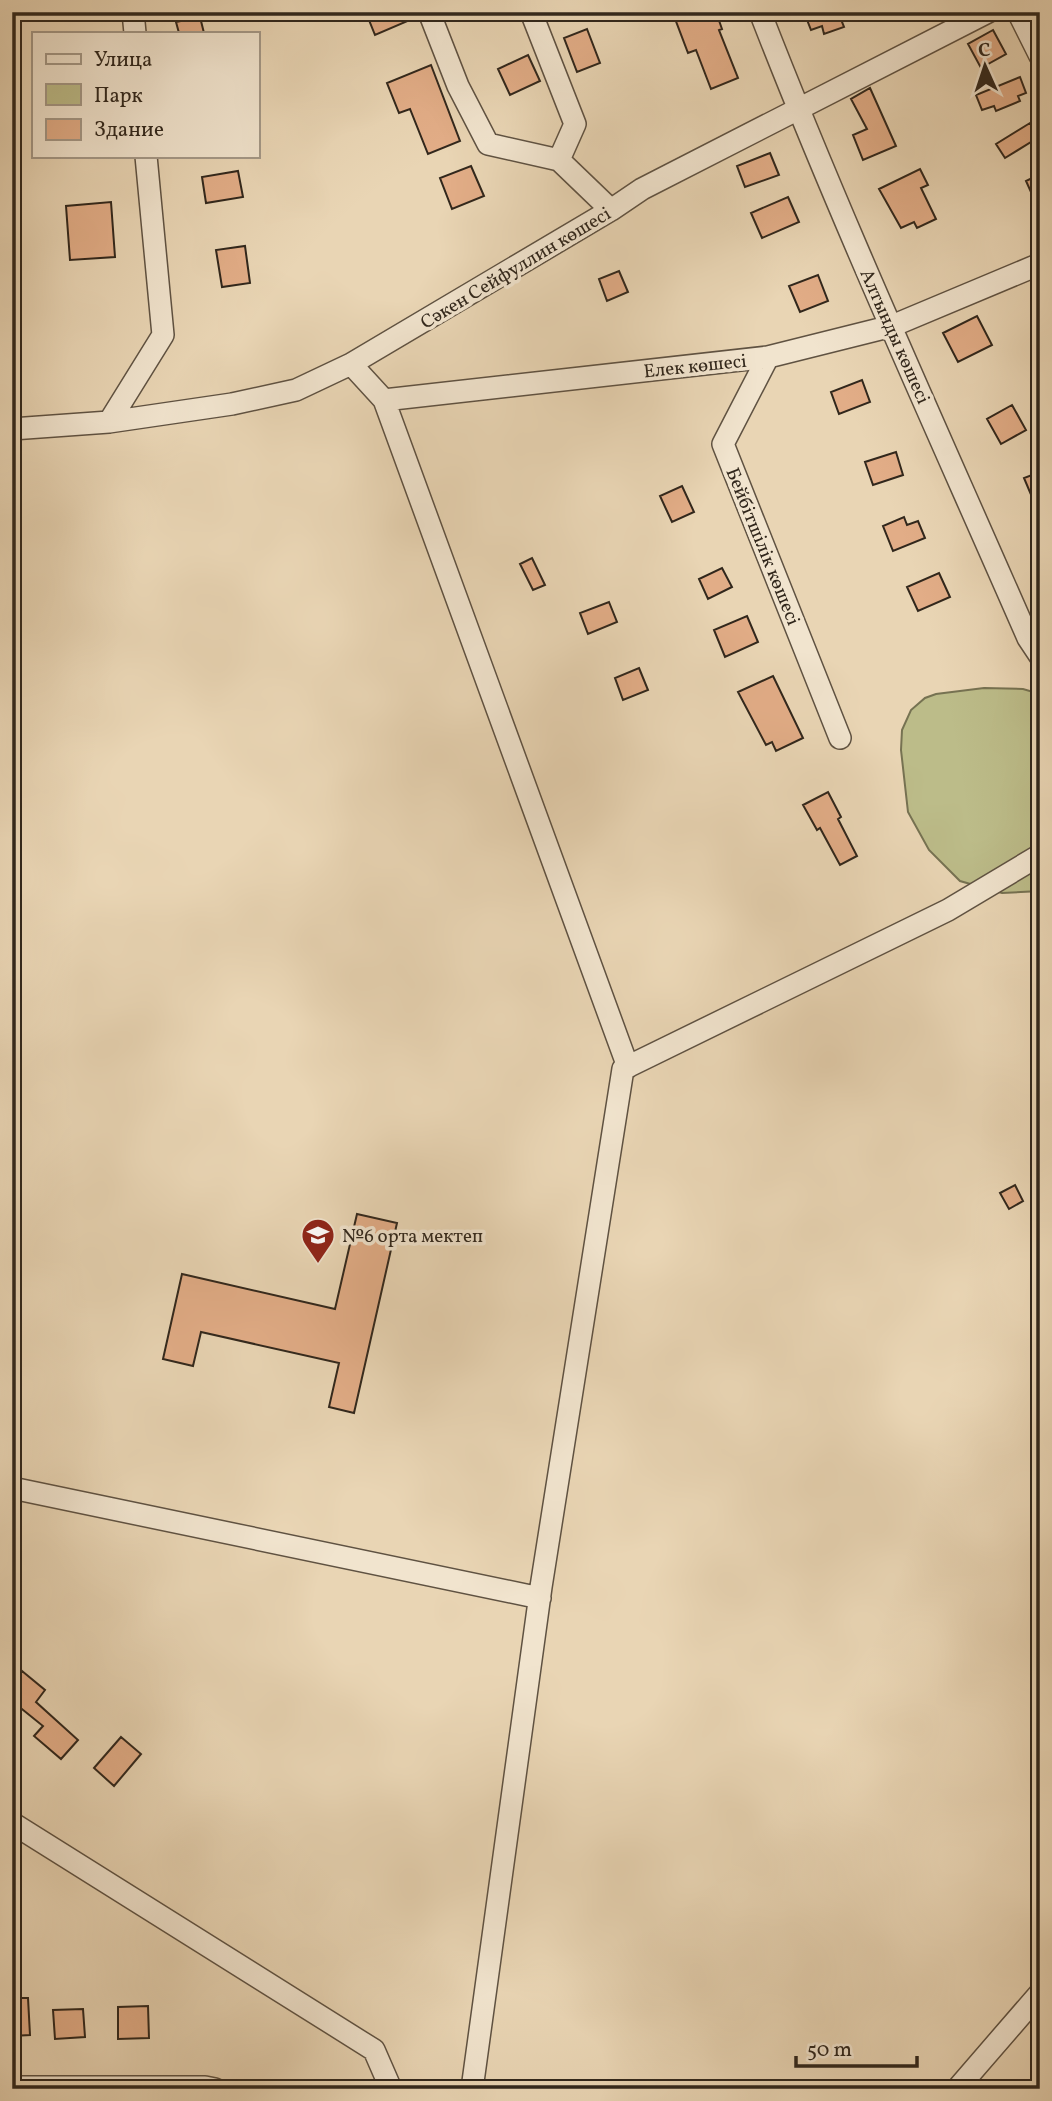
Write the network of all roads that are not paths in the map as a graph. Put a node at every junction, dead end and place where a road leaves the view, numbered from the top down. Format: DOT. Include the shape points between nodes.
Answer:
graph roads {
  1 [pos="133,12"];
  2 [pos="429,12"];
  3 [pos="531,12"];
  4 [pos="760,12"];
  5 [pos="988,12"];
  6 [pos="1018,12"];
  7 [pos="135,32"];
  8 [pos="1040,56"];
  9 [pos="798,109"];
  10 [pos="146,158"];
  11 [pos="559,160"];
  12 [pos="611,210"];
  13 [pos="1040,264"];
  14 [pos="892,326"];
  15 [pos="768,357"];
  16 [pos="351,364"];
  17 [pos="384,400"];
  18 [pos="109,422"];
  19 [pos="12,429"];
  20 [pos="1040,656"];
  21 [pos="840,738"];
  22 [pos="1040,855"];
  23 [pos="628,1067"];
  24 [pos="12,1488"];
  25 [pos="540,1598"];
  26 [pos="12,1823"];
  27 [pos="1040,1993"];
  28 [pos="12,2087"];
  29 [pos="215,2089"];
  30 [pos="391,2089"];
  31 [pos="472,2089"];
  32 [pos="957,2089"];
  1 -- 7 [label="street"];
  2 -- 11 [label="street" via="458,86 488,144"];
  3 -- 11 [label="street" via="575,124"];
  4 -- 9 [label="street, Алтынды көшесі"];
  5 -- 9 [label="street, Сәкен Сейфуллин көшесі"];
  6 -- 8 [label="street"];
  9 -- 12 [label="street, Сәкен Сейфуллин көшесі" via="642,188"];
  9 -- 14 [label="street, Алтынды көшесі"];
  10 -- 18 [label="street" via="163,335"];
  11 -- 12 [label="street"];
  12 -- 16 [label="street, Сәкен Сейфуллин көшесі"];
  13 -- 14 [label="street, Елек көшесі"];
  14 -- 15 [label="street, Елек көшесі"];
  14 -- 20 [label="street, Алтынды көшесі" via="1022,625"];
  15 -- 17 [label="street, Елек көшесі"];
  15 -- 21 [label="street, Бейбітшілік көшесі" via="723,444"];
  16 -- 17 [label="street"];
  16 -- 18 [label="street, Сәкен Сейфуллин көшесі" via="296,390"];
  17 -- 23 [label="street"];
  18 -- 19 [label="street, Сәкен Сейфуллин көшесі"];
  22 -- 23 [label="street" via="948,910"];
  23 -- 25 [label="street" via="622,1069"];
  24 -- 25 [label="street"];
  25 -- 31 [label="street"];
  26 -- 30 [label="street" via="374,2050"];
  27 -- 32 [label="street"];
  28 -- 29 [label="street"];
}
